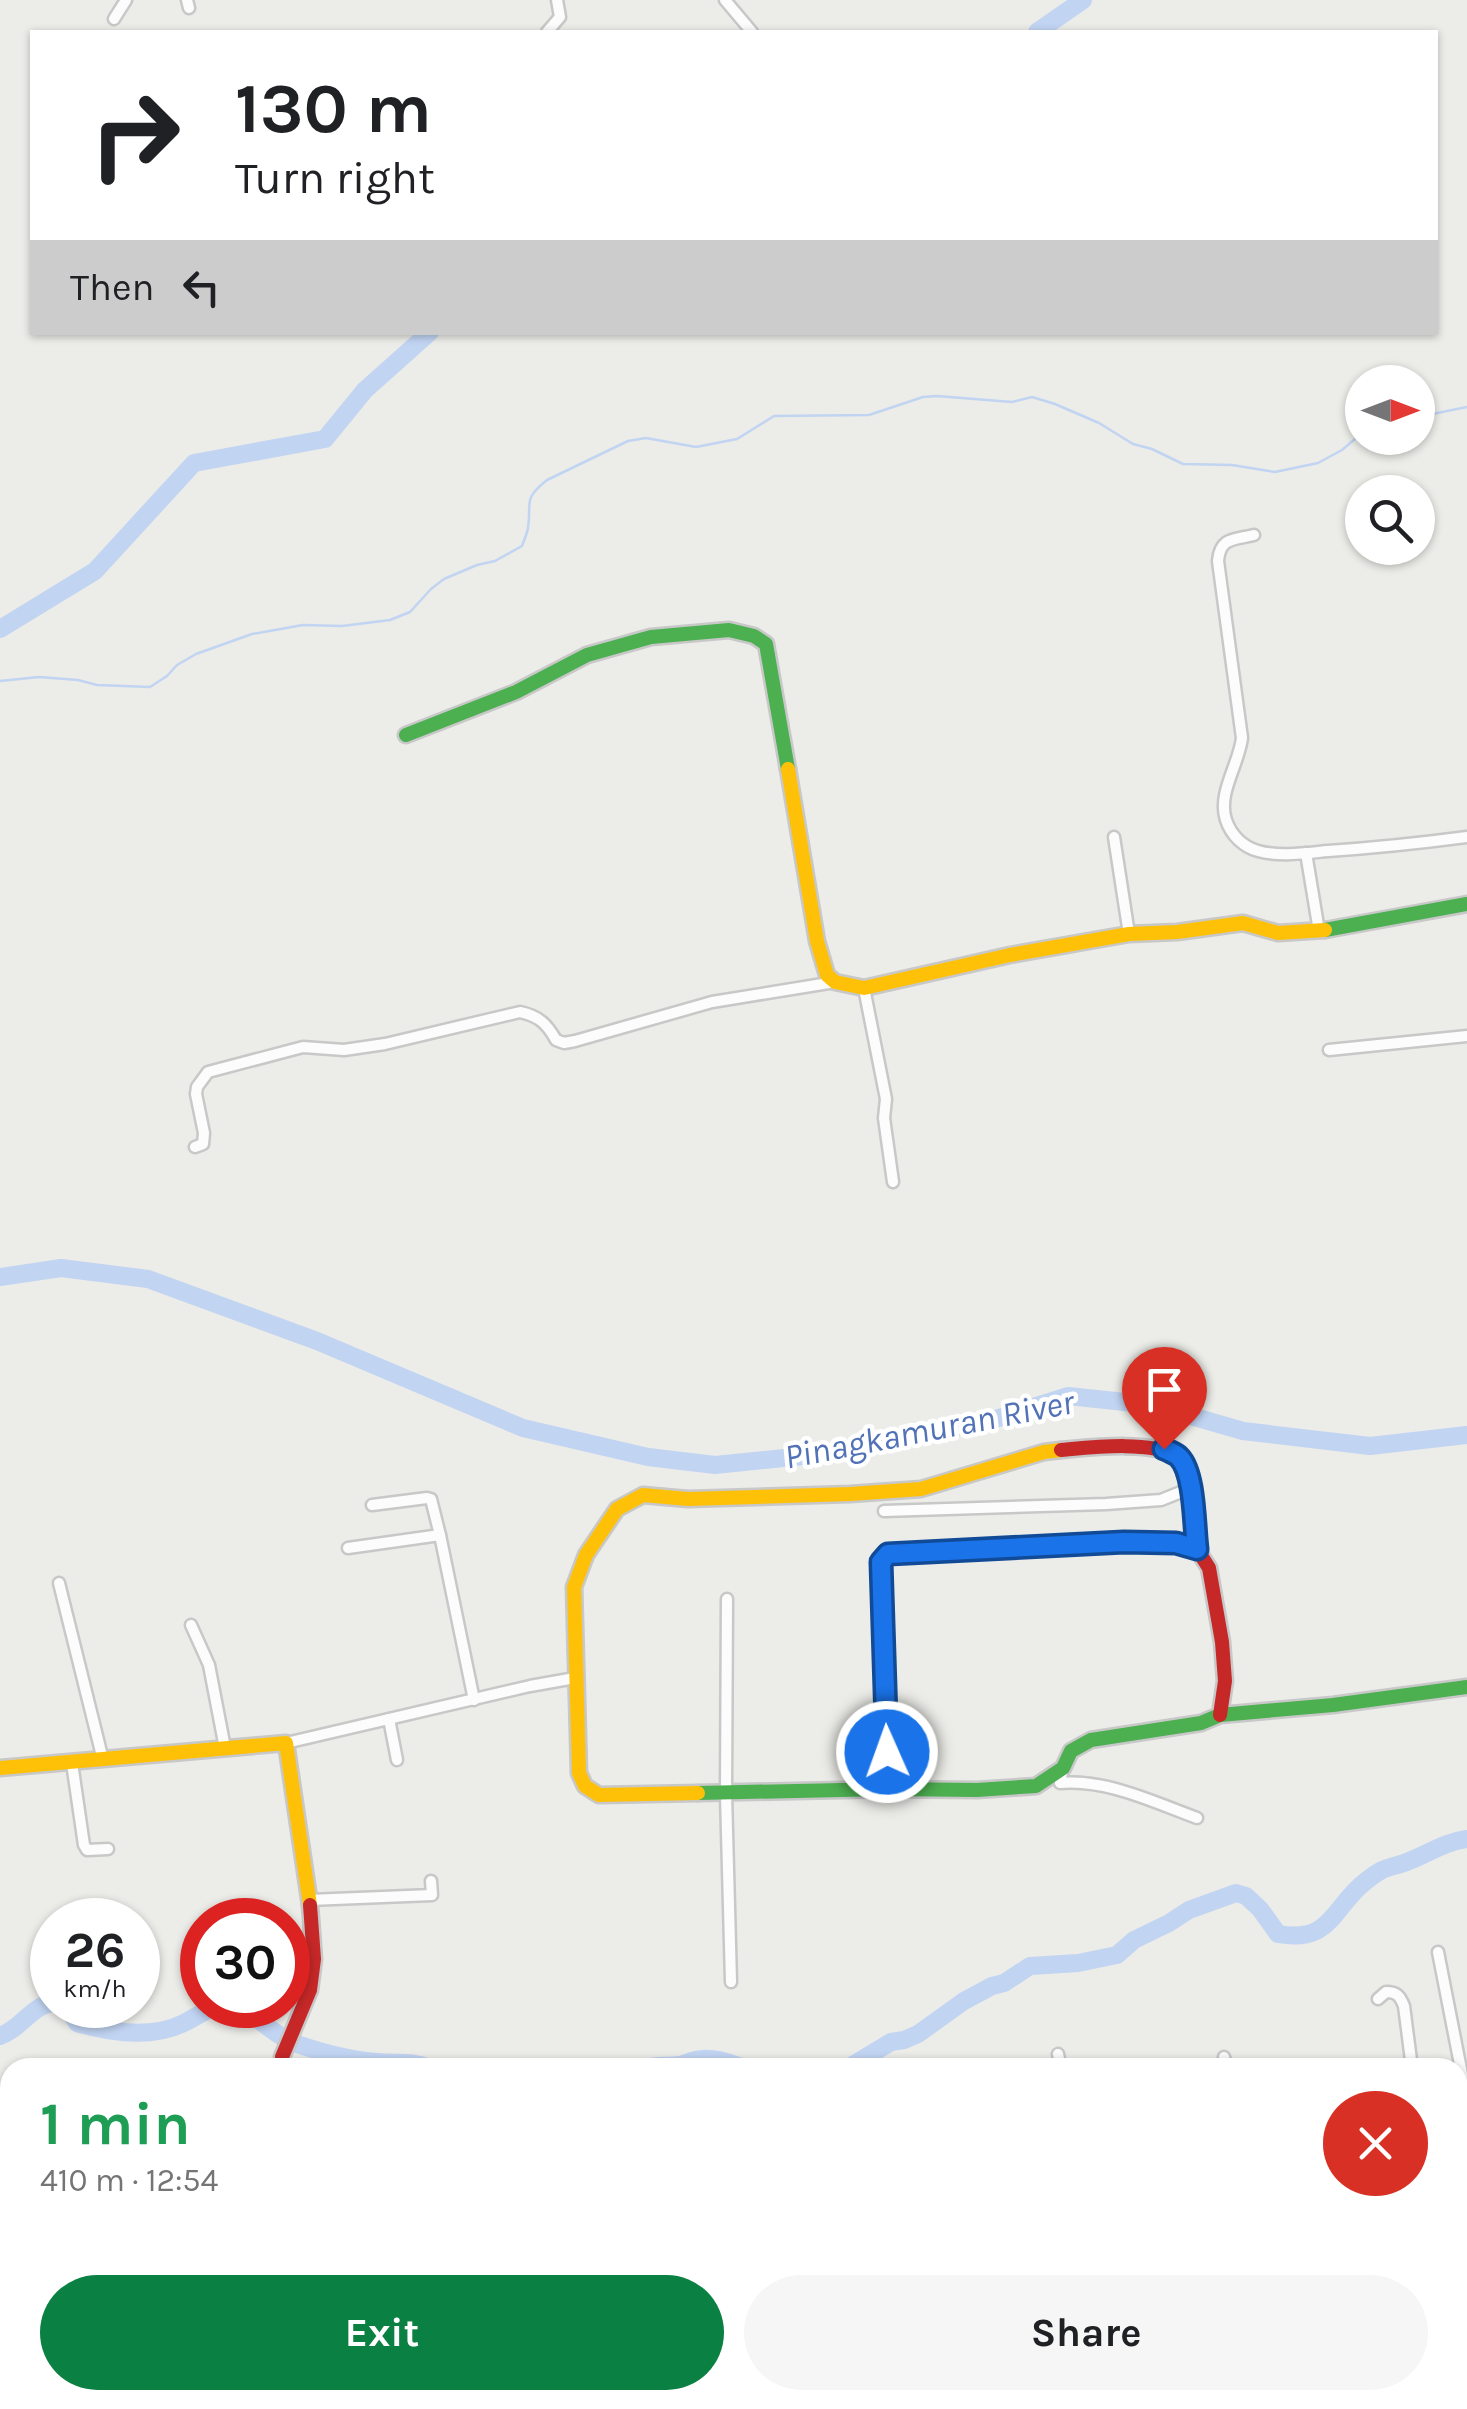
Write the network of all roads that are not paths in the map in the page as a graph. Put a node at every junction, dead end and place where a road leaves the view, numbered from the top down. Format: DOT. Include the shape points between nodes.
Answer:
graph roads {
  1 [pos="126,0"];
  2 [pos="558,0"];
  3 [pos="725,0"];
  4 [pos="114,19"];
  5 [pos="549,30"];
  6 [pos="750,30"];
  7 [pos="1254,535"];
  8 [pos="406,735"];
  9 [pos="1114,837"];
  10 [pos="1467,837"];
  11 [pos="1306,852"];
  12 [pos="1467,904"];
  13 [pos="1318,931"];
  14 [pos="1129,934"];
  15 [pos="835,982"];
  16 [pos="864,988"];
  17 [pos="1467,1036"];
  18 [pos="1329,1050"];
  19 [pos="195,1148"];
  20 [pos="893,1182"];
  21 [pos="1190,1488"];
  22 [pos="372,1505"];
  23 [pos="884,1511"];
  24 [pos="440,1535"];
  25 [pos="348,1548"];
  26 [pos="1197,1549"];
  27 [pos="59,1583"];
  28 [pos="727,1599"];
  29 [pos="191,1625"];
  30 [pos="575,1678"];
  31 [pos="1467,1687"];
  32 [pos="474,1700"];
  33 [pos="1220,1715"];
  34 [pos="389,1719"];
  35 [pos="286,1743"];
  36 [pos="226,1748"];
  37 [pos="102,1760"];
  38 [pos="397,1760"];
  39 [pos="72,1763"];
  40 [pos="0,1768"];
  41 [pos="1063,1768"];
  42 [pos="888,1789"];
  43 [pos="726,1794"];
  44 [pos="1197,1818"];
  45 [pos="108,1849"];
  46 [pos="432,1881"];
  47 [pos="309,1898"];
  48 [pos="310,1900"];
  49 [pos="310,1912"];
  50 [pos="1438,1952"];
  51 [pos="731,1982"];
  52 [pos="310,1990"];
  53 [pos="1378,1999"];
  54 [pos="294,2028"];
  55 [pos="1058,2054"];
  56 [pos="283,2058"];
  57 [pos="1059,2058"];
  58 [pos="1411,2058"];
  59 [pos="1459,2058"];
  1 -- 4 [label="street"];
  2 -- 5 [label="street" via="560,17"];
  3 -- 6 [label="street"];
  7 -- 11 [label="street" via="1219,549 1242,738 1224,804 1226,821 1248,848"];
  8 -- 15 [label="street" via="516,692 587,655 635,641 729,630 754,636 766,644 817,940"];
  9 -- 14 [label="street"];
  10 -- 11 [label="street"];
  11 -- 13 [label="street"];
  12 -- 13 [label="street"];
  13 -- 14 [label="street" via="1278,933 1243,923"];
  14 -- 16 [label="street"];
  15 -- 16 [label="street"];
  15 -- 19 [label="street" via="712,1002 576,1042 556,1040 548,1025 520,1012 371,1046 281,1051 208,1072 197,1087 204,1133"];
  16 -- 20 [label="street"];
  17 -- 18 [label="street"];
  21 -- 23 [label="street" via="1161,1500"];
  21 -- 26 [label="street"];
  21 -- 30 [label="street" via="1178,1455 1094,1446 1044,1452 921,1489 643,1495 617,1510 586,1555 574,1587"];
  22 -- 24 [label="street" via="430,1499"];
  24 -- 25 [label="street"];
  24 -- 32 [label="street"];
  26 -- 33 [label="street" via="1209,1568 1222,1642 1226,1680"];
  26 -- 42 [label="street" via="1124,1542 888,1554 881,1562"];
  27 -- 37 [label="street"];
  28 -- 43 [label="street"];
  29 -- 36 [label="street" via="209,1666"];
  30 -- 32 [label="street"];
  30 -- 43 [label="street" via="584,1786 599,1796"];
  31 -- 33 [label="street"];
  32 -- 34 [label="street"];
  33 -- 41 [label="street" via="1092,1740 1072,1751"];
  34 -- 35 [label="street"];
  34 -- 38 [label="street"];
  35 -- 36 [label="street"];
  35 -- 47 [label="street"];
  36 -- 37 [label="street"];
  37 -- 39 [label="street"];
  39 -- 40 [label="street"];
  39 -- 45 [label="street" via="84,1845"];
  41 -- 42 [label="street" via="1036,1786"];
  41 -- 44 [label="street" via="1060,1783 1108,1787"];
  42 -- 43 [label="street"];
  43 -- 51 [label="street"];
  46 -- 48 [label="street" via="432,1895"];
  49 -- 52 [label="street"];
  50 -- 59 [label="street"];
  53 -- 58 [label="street" via="1386,1992 1400,1996"];
  54 -- 56 [label="street"];
  55 -- 57 [label="street"];
}
